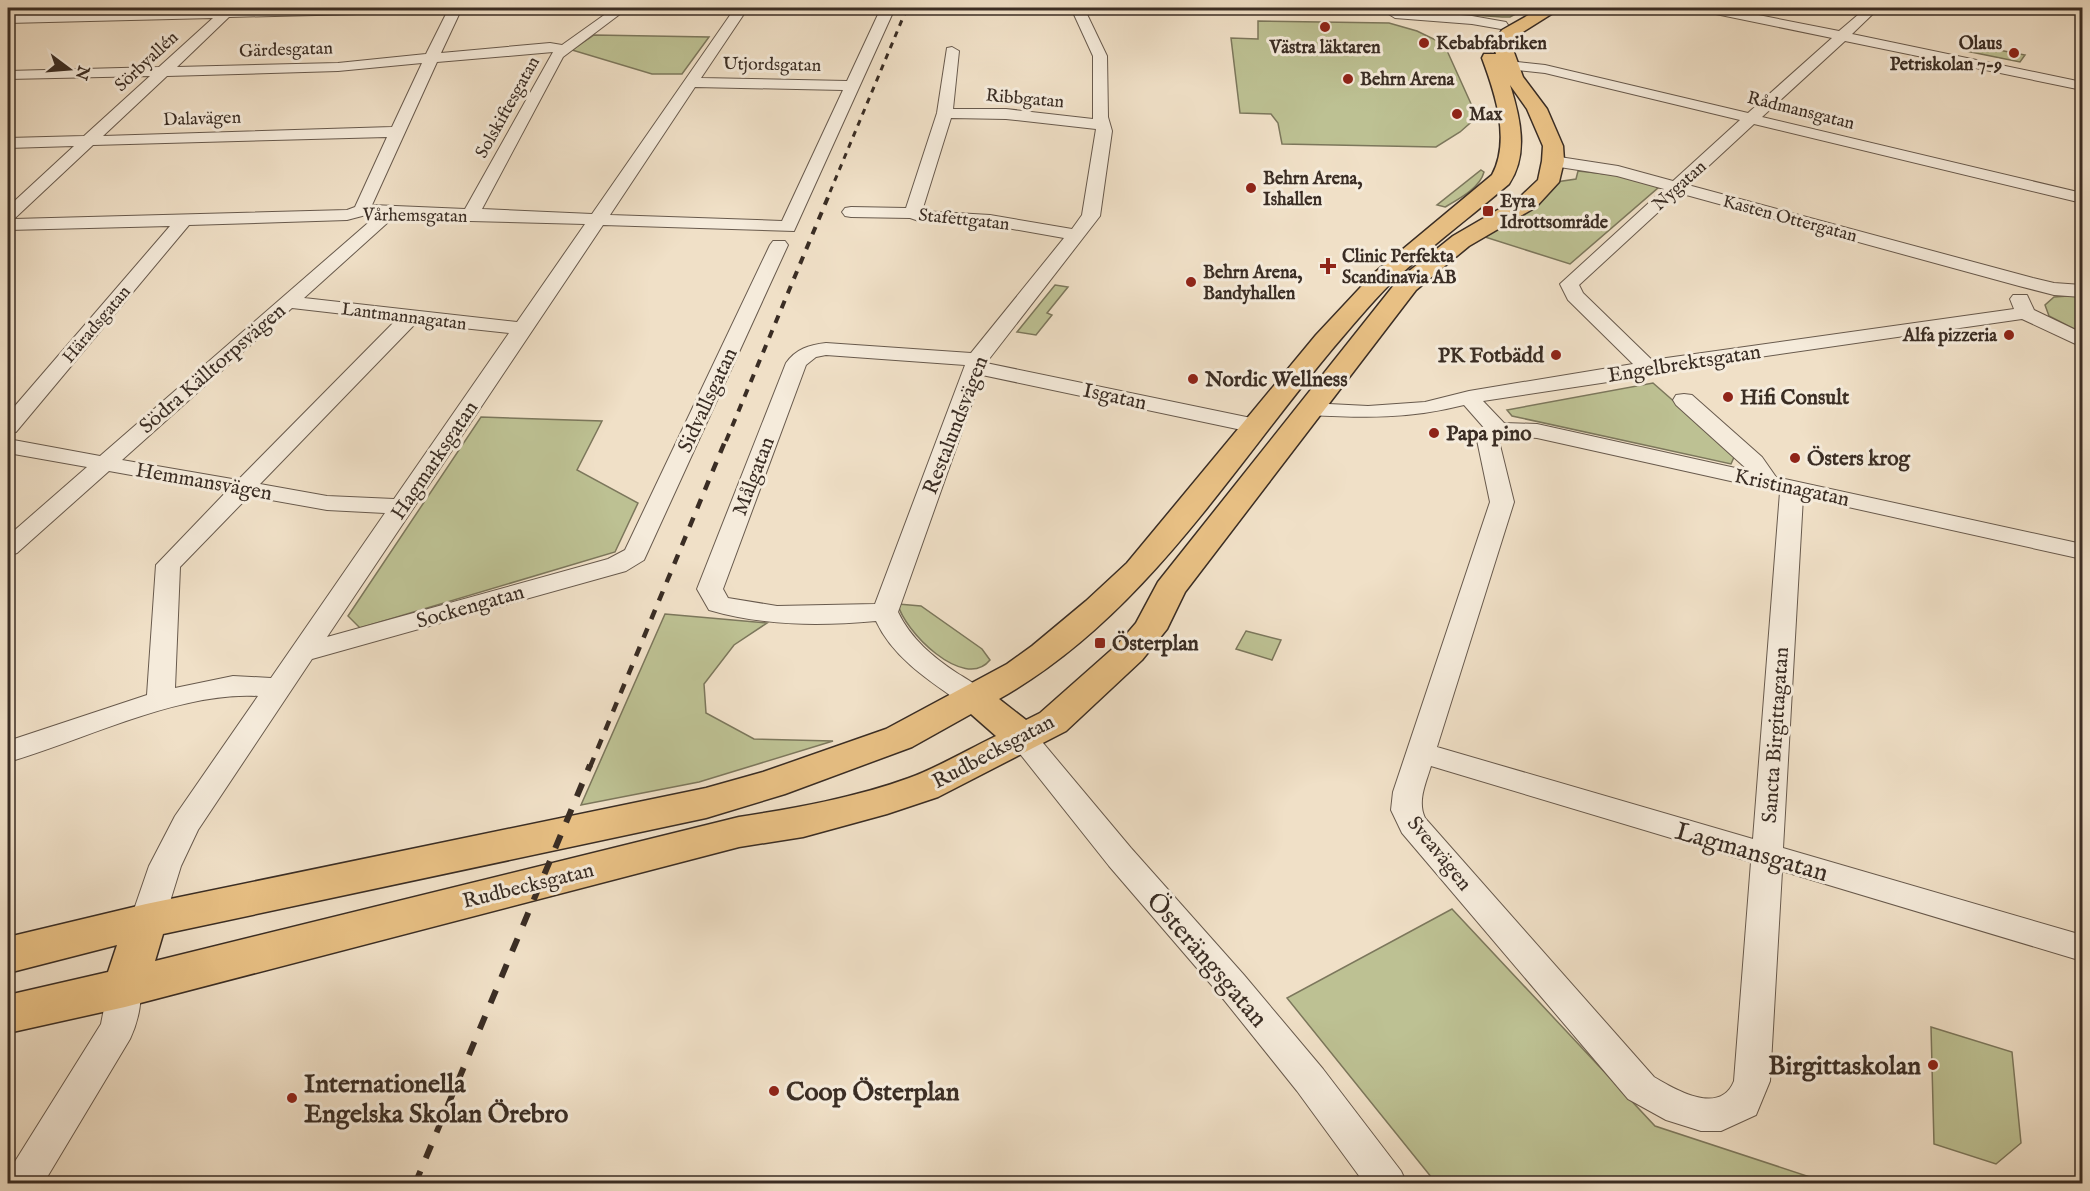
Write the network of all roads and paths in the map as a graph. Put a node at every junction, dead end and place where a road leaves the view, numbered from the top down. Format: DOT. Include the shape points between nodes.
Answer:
graph roads {
  1 [pos="440,8"];
  2 [pos="455,8"];
  3 [pos="622,8"];
  4 [pos="741,8"];
  5 [pos="888,8"];
  6 [pos="1078,8"];
  7 [pos="1386,8"];
  8 [pos="1534,8"];
  9 [pos="1552,8"];
  10 [pos="1706,8"];
  11 [pos="1873,8"];
  12 [pos="228,11"];
  13 [pos="8,19"];
  14 [pos="1502,25"];
  15 [pos="1842,36"];
  16 [pos="564,49"];
  17 [pos="952,51"];
  18 [pos="432,58"];
  19 [pos="1509,65"];
  20 [pos="163,71"];
  21 [pos="8,75"];
  22 [pos="690,82"];
  23 [pos="852,86"];
  24 [pos="2082,86"];
  25 [pos="945,113"];
  26 [pos="1753,118"];
  27 [pos="1101,124"];
  28 [pos="398,132"];
  29 [pos="89,140"];
  30 [pos="8,142"];
  31 [pos="1510,158"];
  32 [pos="1554,161"];
  33 [pos="1678,187"];
  34 [pos="2082,198"];
  35 [pos="366,210"];
  36 [pos="851,212"];
  37 [pos="389,213"];
  38 [pos="913,213"];
  39 [pos="8,216"];
  40 [pos="470,216"];
  41 [pos="184,220"];
  42 [pos="596,220"];
  43 [pos="8,225"];
  44 [pos="1077,235"];
  45 [pos="783,236"];
  46 [pos="2082,281"];
  47 [pos="2026,282"];
  48 [pos="2082,291"];
  49 [pos="287,302"];
  50 [pos="2025,313"];
  51 [pos="410,317"];
  52 [pos="522,329"];
  53 [pos="2082,340"];
  54 [pos="975,364"];
  55 [pos="1647,367"];
  56 [pos="1468,397"];
  57 [pos="1684,400"];
  58 [pos="1309,409"];
  59 [pos="1256,426"];
  60 [pos="8,427"];
  61 [pos="1501,432"];
  62 [pos="8,446"];
  63 [pos="104,463"];
  64 [pos="1779,484"];
  65 [pos="243,488"];
  66 [pos="402,507"];
  67 [pos="8,548"];
  68 [pos="2082,551"];
  69 [pos="635,555"];
  70 [pos="885,612"];
  71 [pos="303,652"];
  72 [pos="279,688"];
  73 [pos="973,697"];
  74 [pos="160,701"];
  75 [pos="1023,738"];
  76 [pos="8,752"];
  77 [pos="1422,753"];
  78 [pos="1768,855"];
  79 [pos="146,921"];
  80 [pos="2082,948"];
  81 [pos="8,955"];
  82 [pos="125,988"];
  83 [pos="8,1014"];
  84 [pos="1723,1112"];
  85 [pos="22,1184"];
  86 [pos="1388,1184"];
  1 -- 12 [label="street"];
  2 -- 18 [label="street"];
  3 -- 16 [label="street, Solskiftesgatan"];
  4 -- 22 [label="street, Hagmarksgatan"];
  5 -- 23 [label="street, Sidvallsgatan"];
  6 -- 27 [label="street, Restalundsvägen" via="1100,56"];
  7 -- 14 [label="street" via="1395,14"];
  8 -- 14 [label="main road"];
  9 -- 19 [label="main road" via="1504,39 1503,50"];
  10 -- 15 [label="street"];
  11 -- 15 [label="street, Nygatan"];
  12 -- 13 [label="street"];
  12 -- 20 [label="street, Sörbyallén"];
  14 -- 31 [label="main road" via="1492,32 1486,44 1505,108"];
  15 -- 24 [label="street"];
  15 -- 26 [label="street, Nygatan"];
  16 -- 18 [label="street, Gärdesgatan"];
  16 -- 40 [label="street, Solskiftesgatan" via="557,55"];
  17 -- 25 [label="street"];
  18 -- 20 [label="street, Gärdesgatan" via="338,67"];
  18 -- 28 [label="street"];
  19 -- 26 [label="street, Rådmansgatan" via="1545,69"];
  19 -- 32 [label="main road" via="1537,109 1553,146"];
  20 -- 21 [label="street, Gärdesgatan"];
  20 -- 29 [label="street, Sörbyallén"];
  22 -- 23 [label="street, Utjordsgatan"];
  22 -- 42 [label="street, Hagmarksgatan"];
  23 -- 45 [label="street, Sidvallsgatan"];
  25 -- 27 [label="street, Ribbgatan" via="1006,114"];
  25 -- 38 [label="street"];
  26 -- 33 [label="street, Nygatan"];
  26 -- 34 [label="street, Rådmansgatan"];
  27 -- 44 [label="street, Restalundsvägen" via="1104,131 1091,216"];
  28 -- 29 [label="street, Dalavägen"];
  28 -- 35 [label="street" via="363,206"];
  29 -- 30 [label="street, Dalavägen"];
  29 -- 39 [label="street, Sörbyallén"];
  31 -- 32 [label="main road"];
  31 -- 59 [label="main road, Rudbecksgatan" via="1501,179 1492,188 1382,279"];
  32 -- 33 [label="street, Kasten Ottergatan" via="1618,171"];
  32 -- 58 [label="main road, Rudbecksgatan" via="1548,182 1538,194 1461,241 1407,285"];
  33 -- 47 [label="street, Kasten Ottergatan"];
  33 -- 55 [label="street, Nygatan" via="1569,284 1575,296"];
  35 -- 37 [label="street, Vårhemsgatan"];
  35 -- 41 [label="street, Vårhemsgatan" via="347,215"];
  36 -- 38 [label="street, Stafettgatan"];
  37 -- 40 [label="street, Vårhemsgatan"];
  37 -- 49 [label="street, Södra Källtorpsvägen"];
  38 -- 44 [label="street, Stafettgatan" via="1011,223"];
  40 -- 42 [label="street, Vårhemsgatan"];
  41 -- 43 [label="street, Vårhemsgatan"];
  41 -- 60 [label="street, Häradsgatan"];
  42 -- 45 [label="street, Vårhemsgatan"];
  42 -- 52 [label="street, Hagmarksgatan"];
  44 -- 54 [label="street, Restalundsvägen"];
  45 -- 69 [label="street, Sidvallsgatan"];
  46 -- 47 [label="street"];
  47 -- 48 [label="street"];
  47 -- 50 [label="street" via="2019,298"];
  49 -- 51 [label="street, Lantmannagatan"];
  49 -- 63 [label="street, Södra Källtorpsvägen"];
  50 -- 53 [label="street"];
  50 -- 55 [label="street, Engelbrektsgatan"];
  51 -- 52 [label="street, Lantmannagatan"];
  51 -- 65 [label="street"];
  52 -- 66 [label="street, Hagmarksgatan"];
  54 -- 59 [label="street, Isgatan"];
  54 -- 70 [label="street, Restalundsvägen"];
  54 -- 70 [label="street, Målgatan" via="826,349 802,356 796,363 710,589 718,604 745,612"];
  55 -- 56 [label="street, Engelbrektsgatan"];
  56 -- 58 [label="street, Engelbrektsgatan" via="1399,411"];
  56 -- 61 [label="street"];
  57 -- 64 [label="street"];
  58 -- 75 [label="main road, Rudbecksgatan" via="1170,589 1142,640 1053,722"];
  59 -- 73 [label="main road, Rudbecksgatan" via="1138,570 1098,609 1038,659"];
  61 -- 64 [label="street, Kristinagatan" via="1537,431"];
  61 -- 77 [label="street, Sveavägen" via="1488,440 1502,502"];
  62 -- 63 [label="street, Hemmansvägen"];
  63 -- 65 [label="street, Hemmansvägen"];
  63 -- 67 [label="street, Södra Källtorpsvägen"];
  64 -- 68 [label="street, Kristinagatan"];
  64 -- 78 [label="street, Sancta Birgittagatan"];
  65 -- 66 [label="street, Hemmansvägen" via="327,503"];
  65 -- 74 [label="street" via="168,565"];
  66 -- 71 [label="street, Hagmarksgatan"];
  69 -- 71 [label="street, Sockengatan" via="617,565"];
  70 -- 73 [label="street" via="891,629 921,658"];
  71 -- 72 [label="street, Hagmarksgatan"];
  72 -- 74 [label="street" via="233,685"];
  72 -- 79 [label="street, Hagmarksgatan" via="180,834"];
  73 -- 75 [label="main road"];
  73 -- 79 [label="main road, Rudbecksgatan" via="899,738 772,784 706,803"];
  74 -- 76 [label="street"];
  75 -- 82 [label="main road, Rudbecksgatan" via="925,787 888,800 803,822 739,832"];
  75 -- 86 [label="street, Österängsgatan" via="1310,1080"];
  77 -- 78 [label="street, Lagmansgatan"];
  77 -- 84 [label="street, Sveavägen" via="1408,792 1406,810 1413,825 1641,1088 1692,1113"];
  78 -- 80 [label="street, Lagmansgatan"];
  78 -- 84 [label="street, Sancta Birgittagatan" via="1752,1081 1743,1103"];
  79 -- 81 [label="main road, Rudbecksgatan"];
  79 -- 82 [label="main road"];
  82 -- 83 [label="main road, Rudbecksgatan"];
  82 -- 85 [label="street" via="118,1028"];
}
